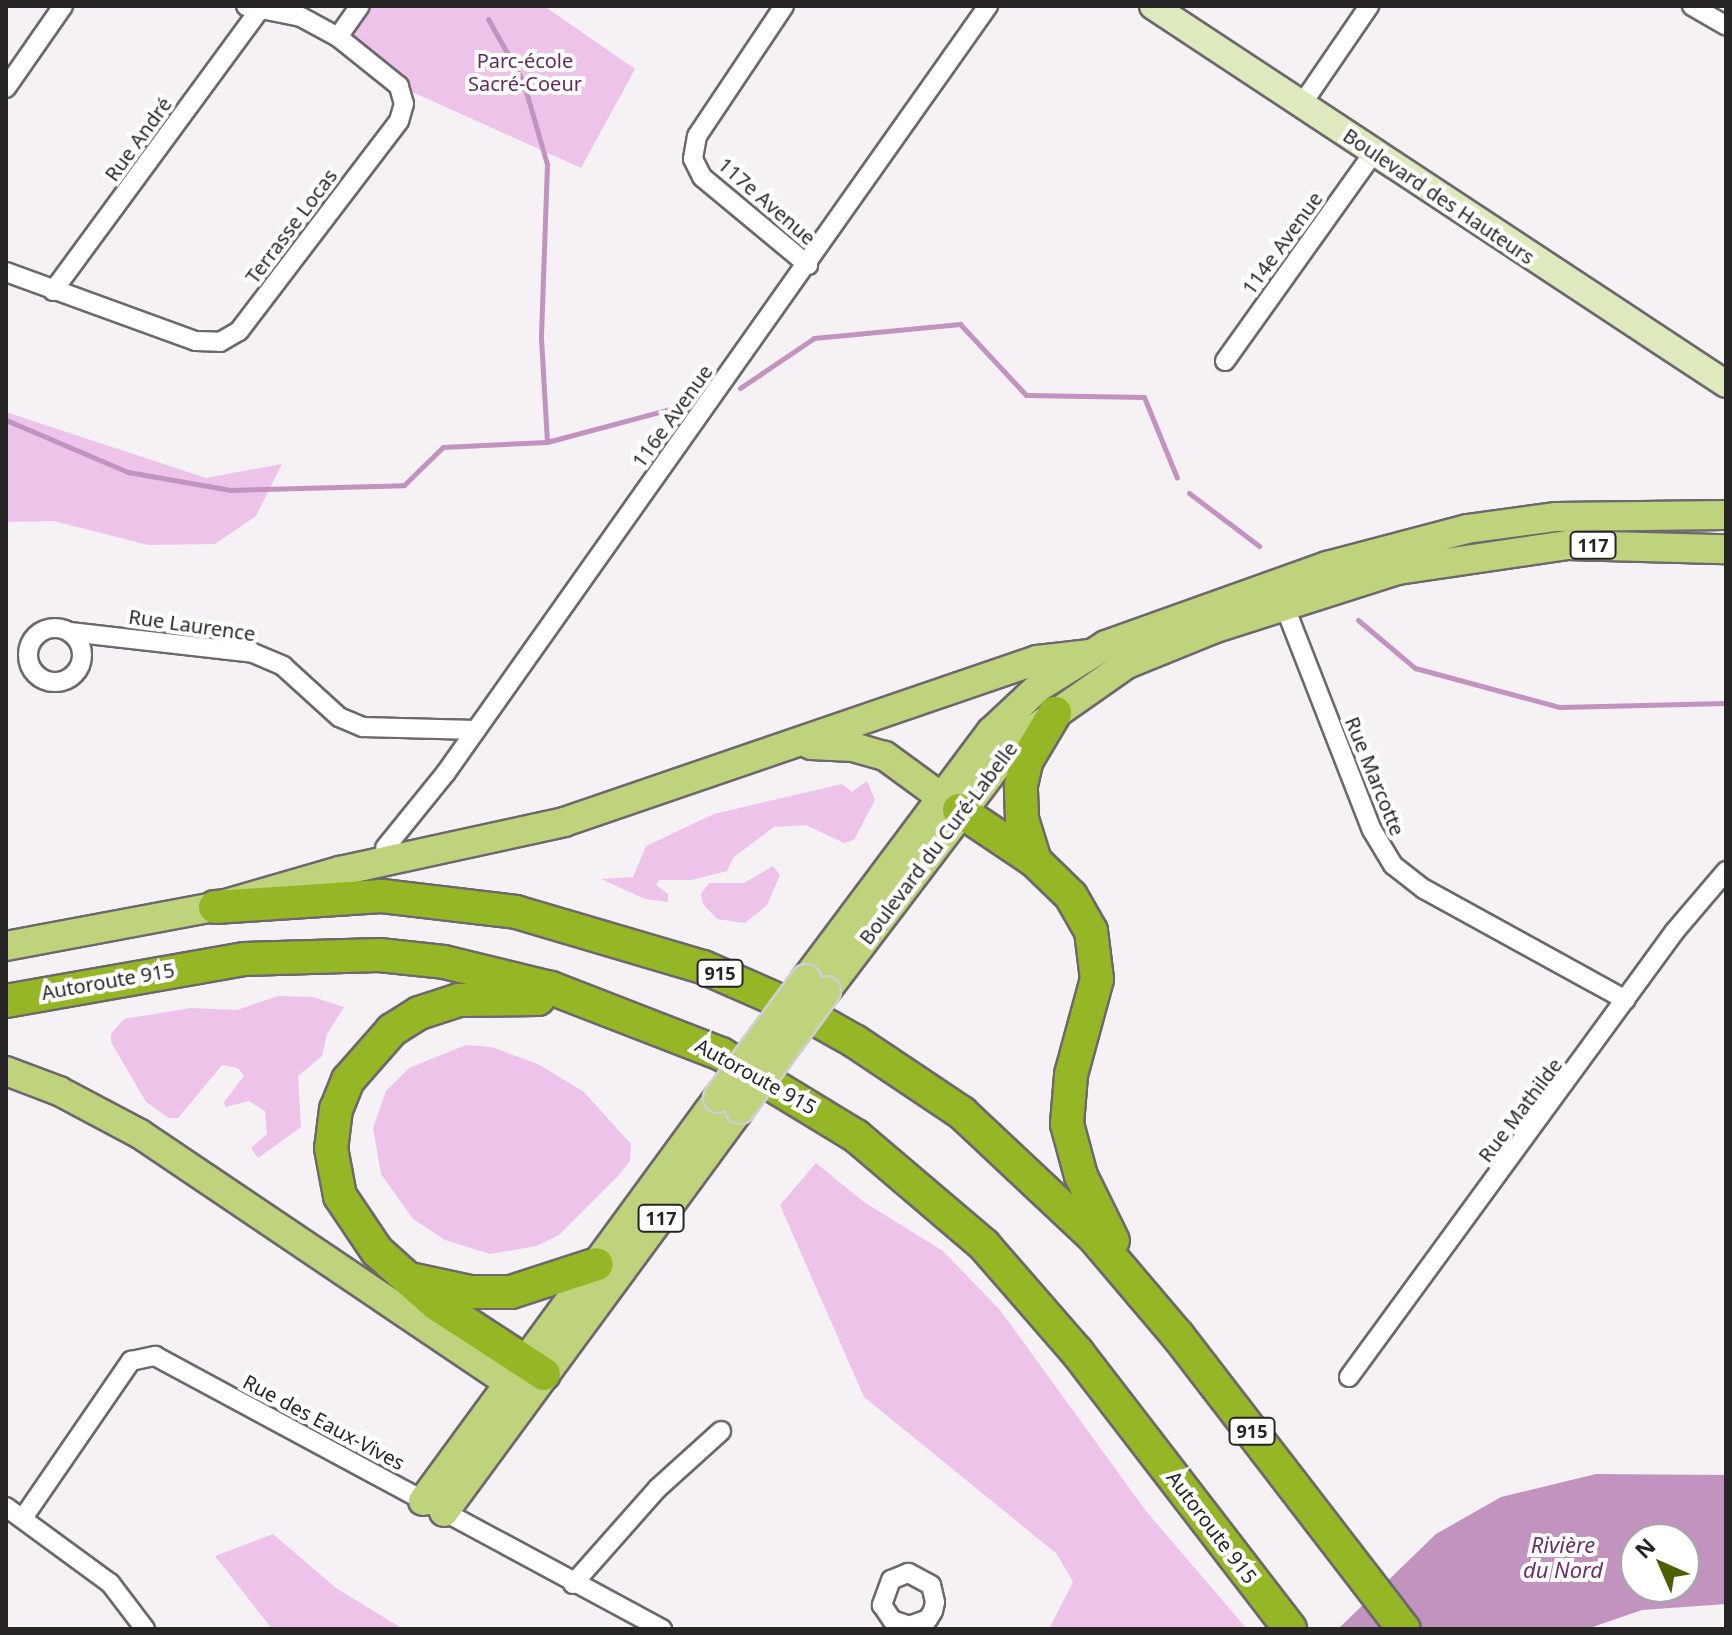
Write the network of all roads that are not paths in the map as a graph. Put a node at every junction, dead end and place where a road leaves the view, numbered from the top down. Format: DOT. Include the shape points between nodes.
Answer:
graph roads {
  1 [pos="63,6"];
  2 [pos="360,6"];
  3 [pos="784,6"];
  4 [pos="988,6"];
  5 [pos="1153,6"];
  6 [pos="1369,6"];
  7 [pos="1692,6"];
  8 [pos="252,9"];
  9 [pos="1726,26"];
  10 [pos="338,37"];
  11 [pos="6,88"];
  12 [pos="1302,104"];
  13 [pos="1375,151"];
  14 [pos="808,265"];
  15 [pos="6,272"];
  16 [pos="53,291"];
  17 [pos="1225,361"];
  18 [pos="1726,384"];
  19 [pos="1726,515"];
  20 [pos="1726,549"];
  21 [pos="1280,594"];
  22 [pos="70,632"];
  23 [pos="1090,654"];
  24 [pos="1055,713"];
  25 [pos="476,730"];
  26 [pos="799,744"];
  27 [pos="949,803"];
  28 [pos="378,856"];
  29 [pos="1035,861"];
  30 [pos="1726,871"];
  31 [pos="215,907"];
  32 [pos="6,946"];
  33 [pos="1626,1000"];
  34 [pos="6,1001"];
  35 [pos="597,1003"];
  36 [pos="6,1071"];
  37 [pos="729,1104"];
  38 [pos="597,1264"];
  39 [pos="1130,1277"];
  40 [pos="411,1280"];
  41 [pos="1349,1377"];
  42 [pos="526,1378"];
  43 [pos="721,1431"];
  44 [pos="434,1506"];
  45 [pos="6,1507"];
  46 [pos="23,1518"];
  47 [pos="573,1584"];
  48 [pos="145,1629"];
  49 [pos="662,1629"];
  50 [pos="1290,1629"];
  51 [pos="1404,1629"];
  1 -- 11 [label="street"];
  2 -- 10 [label="street"];
  3 -- 14 [label="street, 117e Avenue" via="697,136 693,159 702,177"];
  4 -- 14 [label="street, 116e Avenue"];
  5 -- 12 [label="main road, Boulevard des Hauteurs"];
  6 -- 12 [label="street"];
  7 -- 9 [label="street"];
  8 -- 10 [label="street, Terrasse Locas" via="301,17"];
  8 -- 16 [label="street, Rue André"];
  10 -- 16 [label="street, Terrasse Locas" via="399,86 404,104 399,121 239,331 220,342 196,341"];
  12 -- 13 [label="main road, Boulevard des Hauteurs"];
  13 -- 17 [label="street, 114e Avenue"];
  13 -- 18 [label="main road, Boulevard des Hauteurs"];
  14 -- 25 [label="street, 116e Avenue"];
  15 -- 16 [label="street, Terrasse Locas"];
  19 -- 21 [label="main road, Boulevard du Curé-Labelle / 117" via="1556,517 1467,529"];
  20 -- 21 [label="main road, Boulevard du Curé-Labelle / 117" via="1568,545"];
  21 -- 23 [label="main road, Boulevard du Curé-Labelle / 117"];
  21 -- 24 [label="main road, Boulevard du Curé-Labelle / 117" via="1143,657"];
  21 -- 33 [label="street, Rue Marcotte" via="1372,830 1393,865 1415,884"];
  22 -- 25 [label="street, Rue Laurence" via="253,653 283,666 339,717 363,727"];
  23 -- 26 [label="main road" via="1037,660"];
  23 -- 27 [label="main road, Boulevard du Curé-Labelle" via="1009,713"];
  24 -- 27 [label="main road, Boulevard du Curé-Labelle / 117" via="1026,730"];
  24 -- 29 [label="highway" via="1031,752 1021,785 1022,819"];
  25 -- 28 [label="street, 116e Avenue"];
  26 -- 27 [label="main road" via="875,752"];
  26 -- 28 [label="main road" via="600,812"];
  27 -- 29 [label="highway"];
  27 -- 37 [label="main road, Boulevard du Curé-Labelle, bridge"];
  28 -- 31 [label="main road"];
  29 -- 39 [label="highway" via="1071,896 1094,943 1096,992 1071,1075 1067,1124 1081,1176"];
  30 -- 33 [label="street, Rue Mathilde" via="1683,919"];
  31 -- 32 [label="main road"];
  31 -- 39 [label="highway, 915" via="330,896 448,901 585,928 703,967 794,1007 920,1083 1021,1165"];
  33 -- 41 [label="street, Rue Mathilde"];
  34 -- 35 [label="highway, Autoroute 915" via="217,963 339,954 469,967"];
  35 -- 40 [label="highway" via="492,996 446,1003 392,1030 357,1066 333,1123 337,1187 368,1242"];
  35 -- 50 [label="highway, Autoroute 915" via="712,1049 796,1096 951,1213 1060,1330"];
  36 -- 42 [label="main road" via="59,1091 140,1134"];
  37 -- 38 [label="main road, Boulevard du Curé-Labelle"];
  37 -- 42 [label="main road, Boulevard du Curé-Labelle / 117"];
  38 -- 40 [label="highway" via="511,1292 470,1292"];
  38 -- 42 [label="main road, Boulevard du Curé-Labelle"];
  39 -- 51 [label="highway, 915"];
  40 -- 42 [label="highway"];
  42 -- 44 [label="main road, 117"];
  43 -- 47 [label="street" via="658,1488"];
  44 -- 46 [label="street, Rue des Eaux-Vives" via="155,1356 131,1361"];
  44 -- 47 [label="street, Rue des Eaux-Vives"];
  45 -- 46 [label="street"];
  46 -- 48 [label="street" via="110,1583"];
  47 -- 49 [label="street, Rue des Eaux-Vives"];
}
